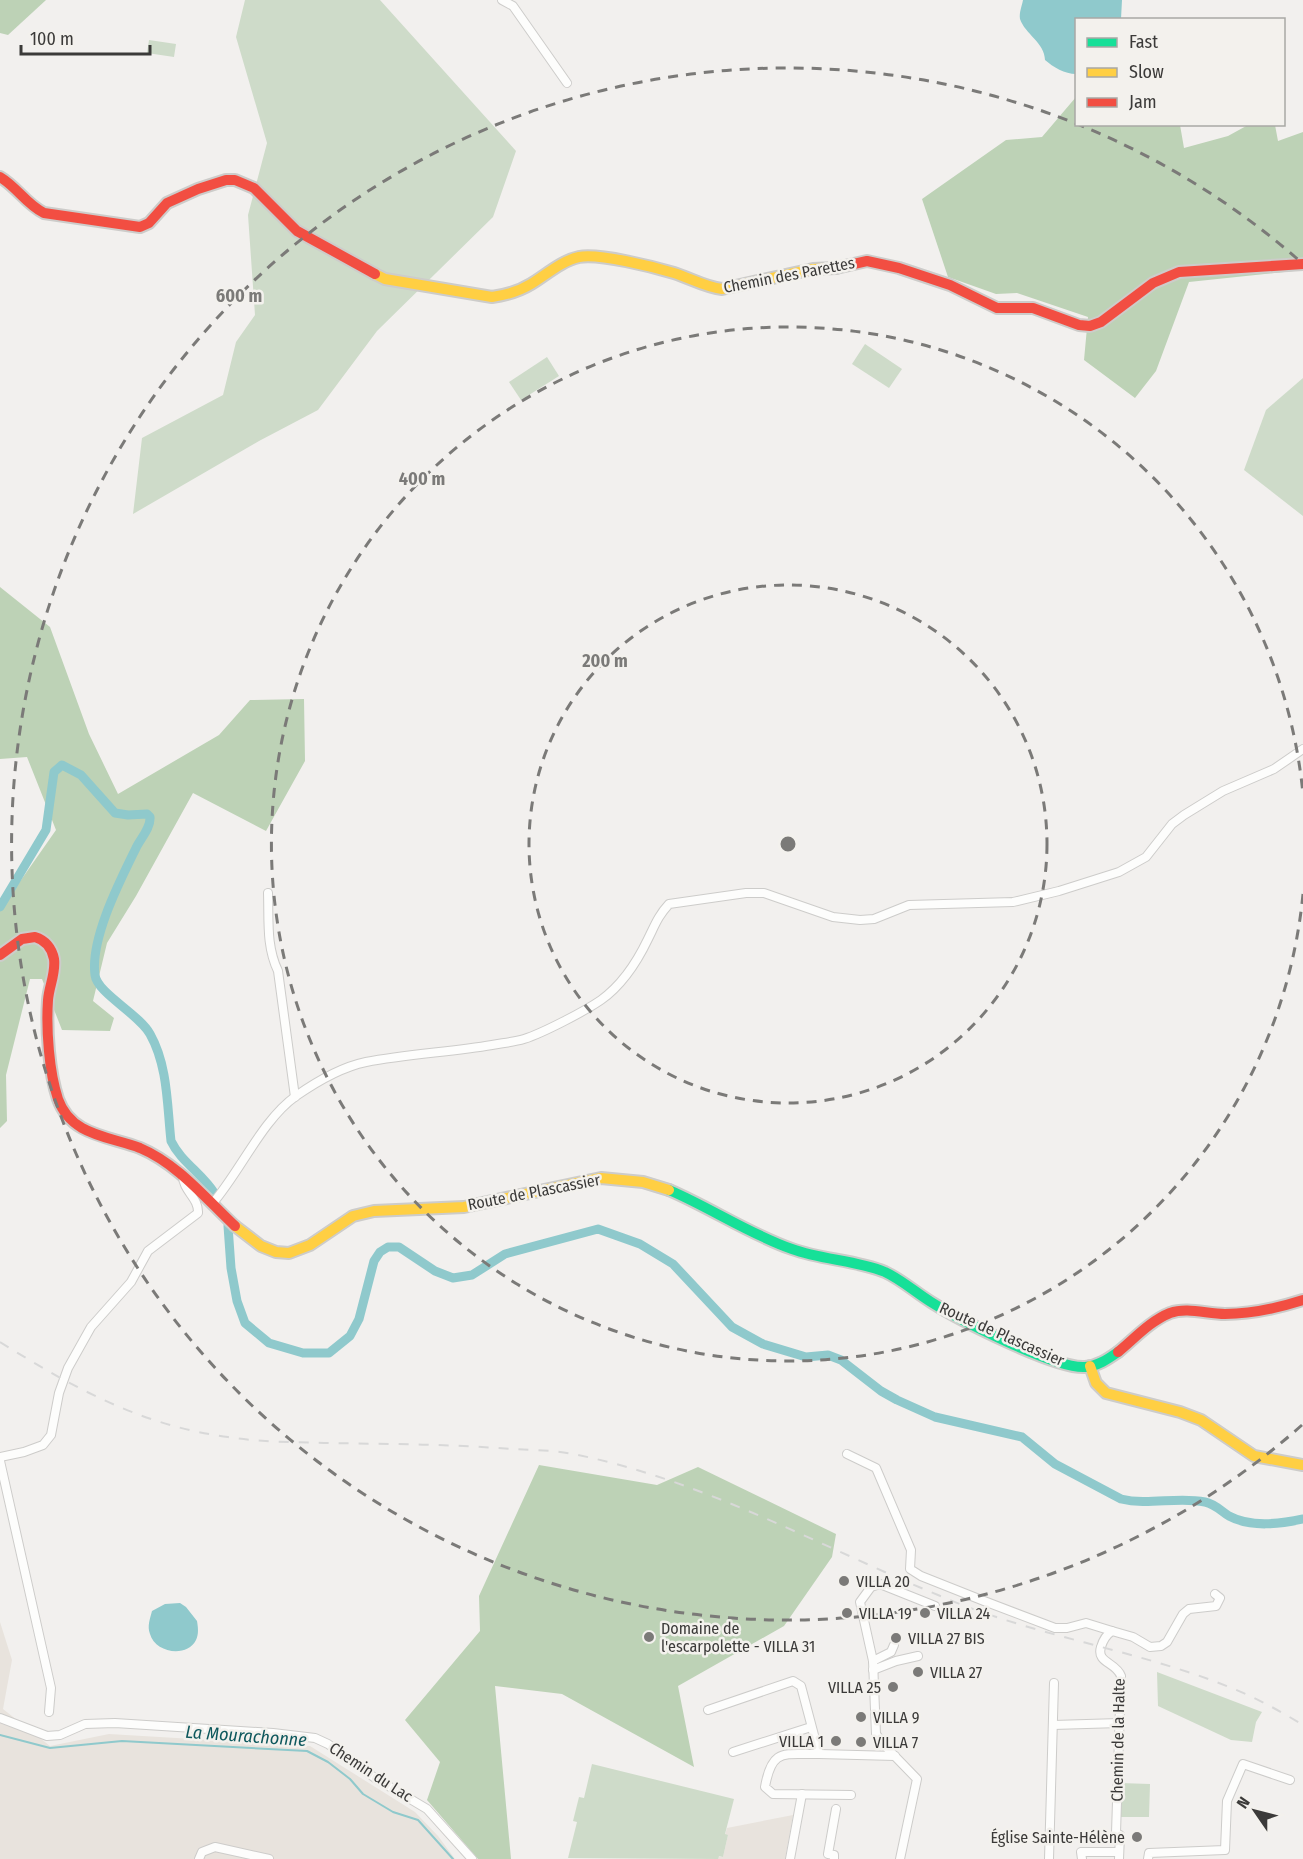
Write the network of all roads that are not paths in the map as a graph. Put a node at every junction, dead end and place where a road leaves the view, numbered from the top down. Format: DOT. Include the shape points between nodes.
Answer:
graph roads {
  1 [pos="502,0"];
  2 [pos="567,83"];
  3 [pos="0,177"];
  4 [pos="1303,264"];
  5 [pos="1303,749"];
  6 [pos="268,893"];
  7 [pos="0,955"];
  8 [pos="295,1097"];
  9 [pos="183,1176"];
  10 [pos="212,1204"];
  11 [pos="1303,1299"];
  12 [pos="1090,1366"];
  13 [pos="847,1454"];
  14 [pos="0,1459"];
  15 [pos="1303,1465"];
  16 [pos="1215,1594"];
  17 [pos="935,1606"];
  18 [pos="1112,1631"];
  19 [pos="894,1645"];
  20 [pos="918,1656"];
  21 [pos="873,1661"];
  22 [pos="873,1670"];
  23 [pos="1054,1683"];
  24 [pos="708,1710"];
  25 [pos="49,1713"];
  26 [pos="0,1718"];
  27 [pos="1120,1723"];
  28 [pos="1053,1725"];
  29 [pos="811,1727"];
  30 [pos="733,1752"];
  31 [pos="819,1754"];
  32 [pos="895,1756"];
  33 [pos="1290,1780"];
  34 [pos="802,1794"];
  35 [pos="851,1794"];
  36 [pos="836,1809"];
  37 [pos="1082,1855"];
  38 [pos="1119,1855"];
  39 [pos="199,1859"];
  40 [pos="269,1859"];
  41 [pos="472,1859"];
  42 [pos="790,1859"];
  43 [pos="834,1859"];
  44 [pos="900,1859"];
  45 [pos="1049,1859"];
  46 [pos="1148,1859"];
  1 -- 2 [label="street" via="513,6"];
  3 -- 4 [label="street, Chemin des Parettes" via="44,213 140,227 167,203 198,189 235,180 254,188 297,231 385,279 492,297 517,293 573,259 586,256 618,259 673,273 713,289 867,261 950,285 997,308 1033,308 1090,326 1153,283 1179,272"];
  5 -- 8 [label="street" via="1274,769 1223,791 1184,815 1146,857 1119,872 1059,891 1013,902 909,905 874,919 860,920 833,917 764,893 669,904 657,916 620,984 601,1000 560,1022 524,1039 364,1063 334,1074"];
  6 -- 8 [label="street" via="268,936 278,971"];
  7 -- 9 [label="street, Route de Plascassier" via="26,936 49,945 54,959 48,1000 54,1080 60,1104 72,1122 84,1131 141,1148"];
  8 -- 10 [label="street" via="256,1142"];
  9 -- 10 [label="street, Route de Plascassier"];
  9 -- 14 [label="street" via="183,1185 198,1205 198,1214 148,1251 131,1282 91,1327 68,1368 51,1435 43,1445"];
  10 -- 12 [label="street, Route de Plascassier" via="256,1244 287,1254 307,1248 352,1217 373,1211 479,1205 604,1178 645,1181 679,1193 769,1240 815,1257 891,1275 950,1313 1032,1351 1078,1367"];
  11 -- 12 [label="street" via="1267,1311 1175,1311 1155,1320 1113,1356"];
  12 -- 15 [label="street" via="1096,1383 1106,1393 1201,1420 1254,1456"];
  13 -- 18 [label="street" via="876,1468 911,1550 910,1569 1055,1628 1086,1623"];
  14 -- 25 [label="street" via="51,1688"];
  16 -- 18 [label="street" via="1220,1598 1216,1606 1183,1614 1161,1646 1150,1647"];
  17 -- 21 [label="street" via="880,1584 871,1587 860,1602"];
  18 -- 27 [label="street, Chemin de la Halte" via="1100,1653 1121,1676"];
  19 -- 21 [label="street" via="891,1652"];
  20 -- 22 [label="street"];
  21 -- 22 [label="street"];
  22 -- 32 [label="street" via="876,1734"];
  23 -- 28 [label="street"];
  24 -- 29 [label="street" via="793,1681 801,1686"];
  26 -- 41 [label="street, Chemin du Lac" via="48,1736 85,1724 115,1723 315,1738 428,1809"];
  27 -- 28 [label="street"];
  27 -- 38 [label="street, Chemin de la Halte" via="1116,1833 1120,1835"];
  28 -- 45 [label="street"];
  29 -- 30 [label="street"];
  29 -- 31 [label="street"];
  31 -- 32 [label="street"];
  31 -- 34 [label="street" via="784,1755 774,1759 768,1768 765,1786 773,1794"];
  32 -- 44 [label="street" via="916,1779"];
  33 -- 46 [label="street" via="1243,1764 1227,1801 1225,1850 1149,1853"];
  34 -- 35 [label="street"];
  34 -- 42 [label="street"];
  36 -- 43 [label="street" via="828,1854 834,1855"];
  37 -- 38 [label="street"];
  39 -- 40 [label="street" via="202,1852 215,1847"];
}
